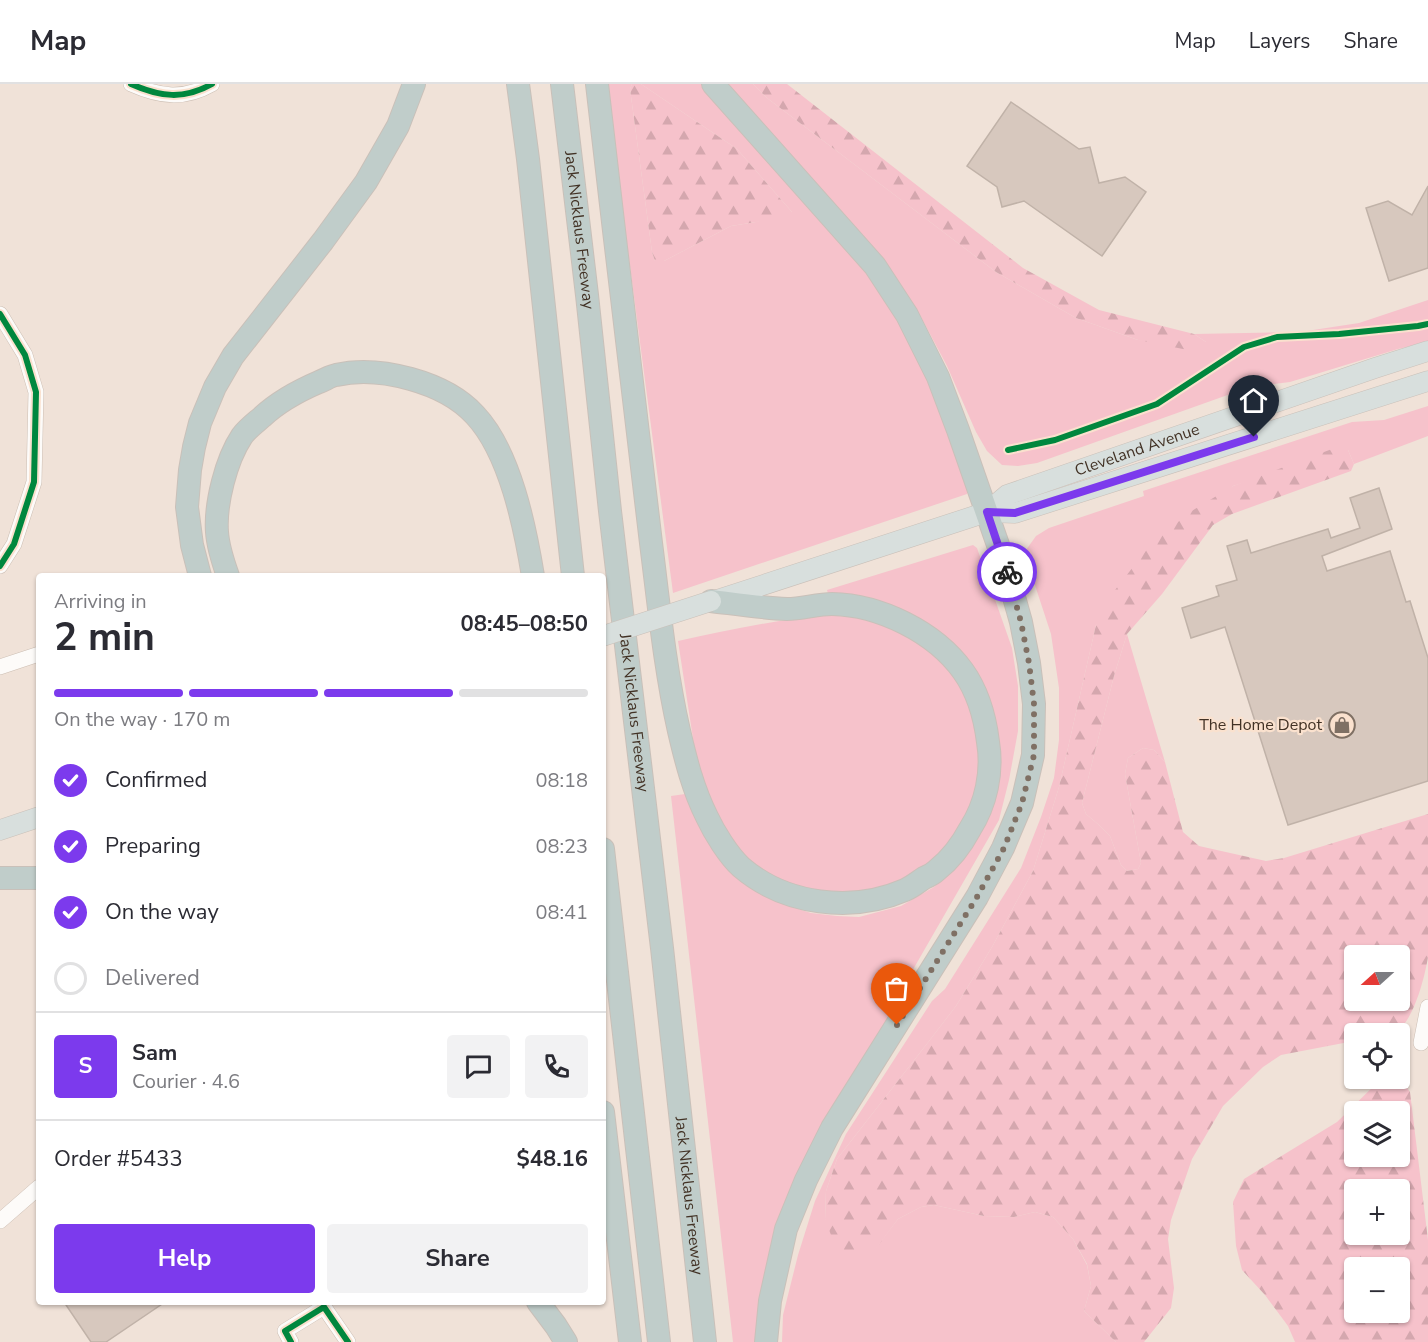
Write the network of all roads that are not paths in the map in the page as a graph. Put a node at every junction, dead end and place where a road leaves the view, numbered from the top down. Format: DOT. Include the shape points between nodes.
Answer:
graph roads {
  1 [pos="212,84"];
  2 [pos="414,84"];
  3 [pos="518,84"];
  4 [pos="562,84"];
  5 [pos="597,84"];
  6 [pos="713,84"];
  7 [pos="137,86"];
  8 [pos="0,314"];
  9 [pos="1428,351"];
  10 [pos="1428,381"];
  11 [pos="987,512"];
  12 [pos="0,566"];
  13 [pos="199,573"];
  14 [pos="227,573"];
  15 [pos="532,573"];
  16 [pos="573,573"];
  17 [pos="711,601"];
  18 [pos="606,635"];
  19 [pos="36,655"];
  20 [pos="0,667"];
  21 [pos="36,819"];
  22 [pos="0,830"];
  23 [pos="606,875"];
  24 [pos="0,878"];
  25 [pos="36,878"];
  26 [pos="1428,1007"];
  27 [pos="1421,1043"];
  28 [pos="606,1138"];
  29 [pos="36,1190"];
  30 [pos="0,1221"];
  31 [pos="540,1305"];
  32 [pos="291,1342"];
  33 [pos="348,1342"];
  34 [pos="566,1342"];
  35 [pos="630,1342"];
  36 [pos="660,1342"];
  37 [pos="705,1342"];
  38 [pos="766,1342"];
  1 -- 7 [label="street" via="184,95 166,95"];
  2 -- 13 [label="highway" via="398,126 366,182 233,356 215,387 200,423 190,470 188,507"];
  3 -- 16 [label="highway"];
  4 -- 37 [label="highway, Jack Nicklaus Freeway"];
  5 -- 17 [label="highway" via="671,697 697,795 708,820 739,865 786,893 847,904 868,901 907,889 938,870 980,814 988,779 985,723 963,671 922,633 872,610 833,604 788,609"];
  6 -- 11 [label="highway" via="874,266 907,315 938,377"];
  8 -- 12 [label="street" via="25,355 36,392 34,482 14,544"];
  9 -- 11 [label="main road, Cleveland Avenue" via="1007,495"];
  10 -- 11 [label="main road, Cleveland Avenue" via="1015,513"];
  11 -- 17 [label="main road, Cleveland Avenue"];
  11 -- 38 [label="highway" via="1018,610 1034,704 1034,755 1022,803 1004,848 977,897 832,1128 806,1180 786,1229 770,1301"];
  14 -- 15 [label="highway" via="217,533 218,506 228,465 242,435 270,409 298,391 336,375 361,373 394,374 422,382 452,396 475,415 492,438 517,501"];
  17 -- 18 [label="main road, Cleveland Avenue, bridge"];
  19 -- 20 [label="street"];
  21 -- 22 [label="main road"];
  23 -- 36 [label="highway"];
  24 -- 25 [label="highway"];
  26 -- 27 [label="street"];
  28 -- 35 [label="highway"];
  29 -- 30 [label="street"];
  31 -- 34 [label="highway"];
  32 -- 33 [label="street" via="285,1331 324,1306"];
}
